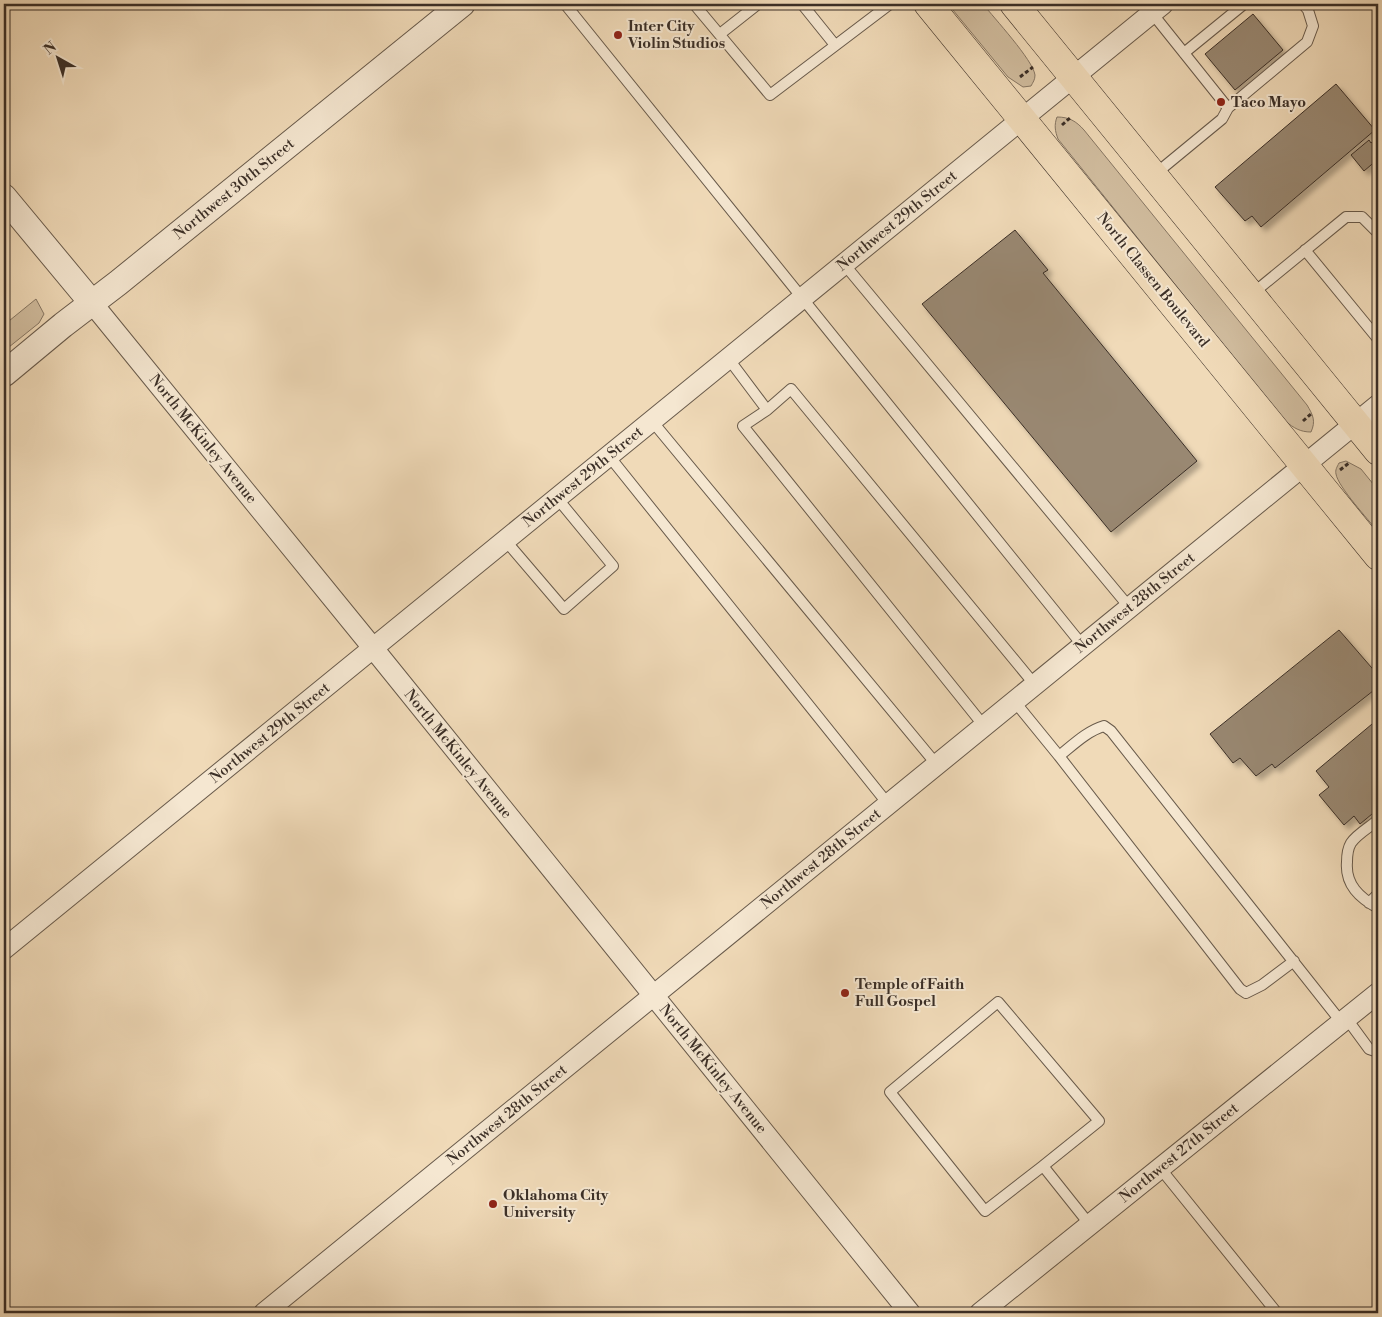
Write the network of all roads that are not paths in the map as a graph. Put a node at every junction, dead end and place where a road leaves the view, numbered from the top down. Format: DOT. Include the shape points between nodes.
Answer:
graph roads {
  1 [pos="462,4"];
  2 [pos="565,4"];
  3 [pos="694,4"];
  4 [pos="758,4"];
  5 [pos="802,4"];
  6 [pos="890,4"];
  7 [pos="928,4"];
  8 [pos="1014,4"];
  9 [pos="1244,4"];
  10 [pos="1303,4"];
  11 [pos="1157,8"];
  12 [pos="720,34"];
  13 [pos="836,45"];
  14 [pos="1184,53"];
  15 [pos="1073,77"];
  16 [pos="1228,108"];
  17 [pos="1022,119"];
  18 [pos="1153,175"];
  19 [pos="4,197"];
  20 [pos="1378,233"];
  21 [pos="1305,250"];
  22 [pos="844,264"];
  23 [pos="1251,295"];
  24 [pos="802,298"];
  25 [pos="92,303"];
  26 [pos="1378,339"];
  27 [pos="728,358"];
  28 [pos="4,374"];
  29 [pos="1378,405"];
  30 [pos="767,410"];
  31 [pos="652,421"];
  32 [pos="1356,424"];
  33 [pos="1378,451"];
  34 [pos="609,456"];
  35 [pos="1304,466"];
  36 [pos="558,498"];
  37 [pos="505,540"];
  38 [pos="1378,556"];
  39 [pos="1130,608"];
  40 [pos="1083,646"];
  41 [pos="373,648"];
  42 [pos="1035,685"];
  43 [pos="1015,702"];
  44 [pos="984,726"];
  45 [pos="1059,756"];
  46 [pos="936,765"];
  47 [pos="888,804"];
  48 [pos="1378,820"];
  49 [pos="1378,894"];
  50 [pos="1374,905"];
  51 [pos="4,949"];
  52 [pos="1294,961"];
  53 [pos="1378,993"];
  54 [pos="653,996"];
  55 [pos="1344,1021"];
  56 [pos="1378,1052"];
  57 [pos="1043,1166"];
  58 [pos="1160,1168"];
  59 [pos="1090,1225"];
  60 [pos="264,1313"];
  61 [pos="910,1313"];
  62 [pos="980,1313"];
  63 [pos="1277,1313"];
  1 -- 25 [label="street, Northwest 30th Street"];
  2 -- 24 [label="lane"];
  3 -- 12 [label="lane"];
  4 -- 12 [label="lane"];
  5 -- 13 [label="lane"];
  6 -- 13 [label="lane"];
  7 -- 17 [label="main road, North Classen Boulevard"];
  8 -- 15 [label="main road"];
  9 -- 14 [label="lane"];
  10 -- 16 [label="lane" via="1313,26 1307,42"];
  11 -- 14 [label="lane"];
  11 -- 15 [label="street, Northwest 29th Street"];
  12 -- 13 [label="lane" via="770,94"];
  14 -- 16 [label="lane"];
  15 -- 17 [label="street, Northwest 29th Street"];
  15 -- 18 [label="main road"];
  16 -- 18 [label="lane" via="1222,119"];
  17 -- 22 [label="street, Northwest 29th Street"];
  17 -- 35 [label="main road, North Classen Boulevard"];
  18 -- 23 [label="main road"];
  19 -- 25 [label="street, North McKinley Avenue"];
  20 -- 21 [label="lane" via="1362,216 1346,217"];
  21 -- 23 [label="lane"];
  21 -- 26 [label="lane"];
  22 -- 24 [label="street, Northwest 29th Street"];
  22 -- 39 [label="lane"];
  23 -- 32 [label="main road"];
  24 -- 27 [label="street, Northwest 29th Street"];
  24 -- 40 [label="lane"];
  25 -- 28 [label="street, Northwest 30th Street"];
  25 -- 41 [label="street, North McKinley Avenue"];
  27 -- 30 [label="lane"];
  27 -- 31 [label="street, Northwest 29th Street"];
  29 -- 32 [label="street, Northwest 28th Street"];
  30 -- 42 [label="lane" via="791,389"];
  30 -- 44 [label="lane" via="743,426"];
  31 -- 34 [label="street, Northwest 29th Street"];
  31 -- 46 [label="lane"];
  32 -- 33 [label="main road"];
  32 -- 35 [label="street, Northwest 28th Street"];
  34 -- 36 [label="street, Northwest 29th Street"];
  34 -- 47 [label="lane"];
  35 -- 38 [label="main road, North Classen Boulevard"];
  35 -- 39 [label="street, Northwest 28th Street"];
  36 -- 37 [label="street, Northwest 29th Street"];
  36 -- 37 [label="lane" via="613,566 564,609"];
  37 -- 41 [label="street, Northwest 29th Street"];
  39 -- 40 [label="street, Northwest 28th Street"];
  40 -- 42 [label="street, Northwest 28th Street"];
  41 -- 51 [label="street, Northwest 29th Street"];
  41 -- 54 [label="street, North McKinley Avenue"];
  42 -- 43 [label="street, Northwest 28th Street"];
  43 -- 44 [label="street, Northwest 28th Street"];
  43 -- 45 [label="lane"];
  44 -- 46 [label="street, Northwest 28th Street"];
  45 -- 52 [label="lane" via="1096,728 1104,726 1111,731"];
  45 -- 52 [label="lane" via="1240,989 1246,993 1262,985"];
  46 -- 47 [label="street, Northwest 28th Street"];
  47 -- 54 [label="street, Northwest 28th Street"];
  48 -- 50 [label="lane" via="1351,844 1346,870 1355,891"];
  49 -- 50 [label="lane"];
  52 -- 55 [label="lane"];
  53 -- 55 [label="street, Northwest 27th Street"];
  54 -- 60 [label="street, Northwest 28th Street"];
  54 -- 61 [label="street, North McKinley Avenue"];
  55 -- 56 [label="lane" via="1369,1050"];
  55 -- 58 [label="street, Northwest 27th Street"];
  57 -- 57 [label="lane" via="1099,1121 998,1002 890,1092 985,1211"];
  57 -- 59 [label="lane"];
  58 -- 59 [label="street, Northwest 27th Street"];
  58 -- 63 [label="lane"];
  59 -- 62 [label="street, Northwest 27th Street"];
}
